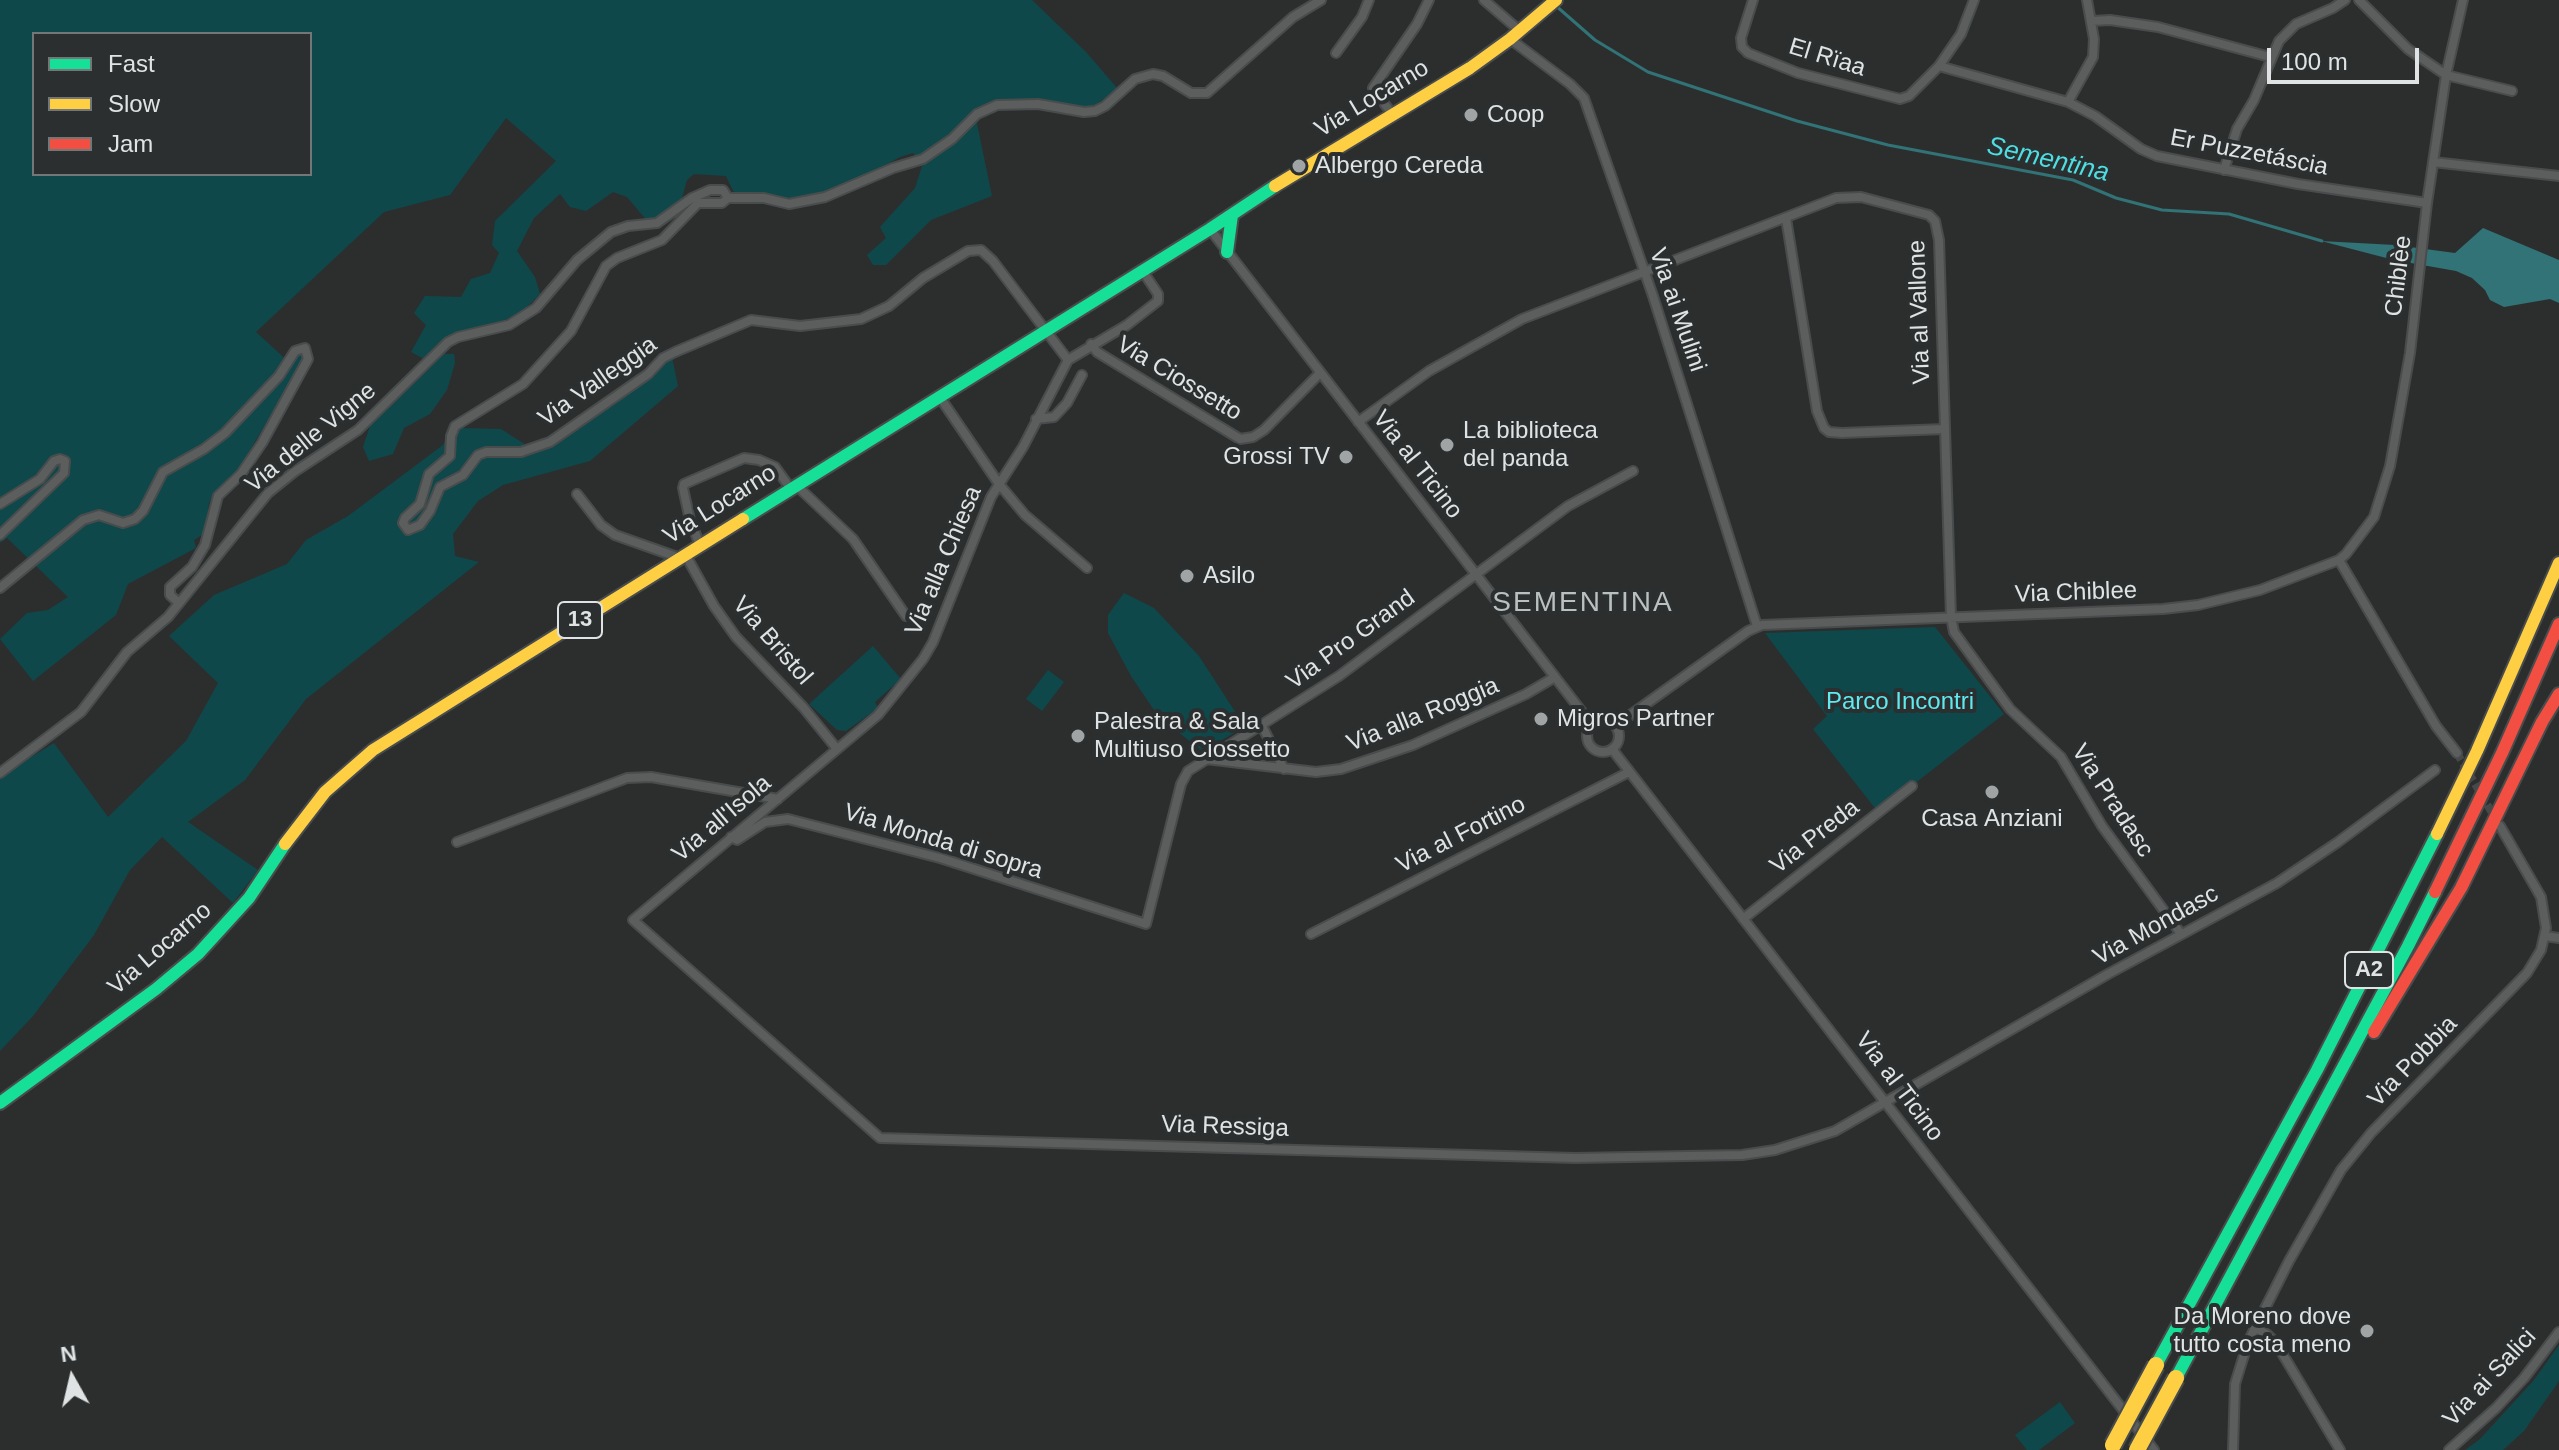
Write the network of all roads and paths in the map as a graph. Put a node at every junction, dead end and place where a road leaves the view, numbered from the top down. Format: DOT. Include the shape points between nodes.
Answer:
graph roads {
  1 [pos="1321,0"];
  2 [pos="1369,0"];
  3 [pos="1429,0"];
  4 [pos="1484,0"];
  5 [pos="1556,0"];
  6 [pos="1753,0"];
  7 [pos="1974,0"];
  8 [pos="2087,0"];
  9 [pos="2345,0"];
  10 [pos="2359,0"];
  11 [pos="2463,0"];
  12 [pos="2092,21"];
  13 [pos="1520,31"];
  14 [pos="1336,53"];
  15 [pos="2270,57"];
  16 [pos="1939,66"];
  17 [pos="2446,75"];
  18 [pos="2512,91"];
  19 [pos="2068,102"];
  20 [pos="1392,114"];
  21 [pos="2433,162"];
  22 [pos="2224,170"];
  23 [pos="2559,176"];
  24 [pos="728,198"];
  25 [pos="2427,203"];
  26 [pos="1232,215"];
  27 [pos="1786,218"];
  28 [pos="1210,229"];
  29 [pos="1227,252"];
  30 [pos="1142,270"];
  31 [pos="1643,273"];
  32 [pos="1044,330"];
  33 [pos="1091,344"];
  34 [pos="2410,353"];
  35 [pos="1068,360"];
  36 [pos="1320,373"];
  37 [pos="1082,375"];
  38 [pos="939,396"];
  39 [pos="1036,419"];
  40 [pos="1358,422"];
  41 [pos="1944,429"];
  42 [pos="1633,471"];
  43 [pos="999,484"];
  44 [pos="793,487"];
  45 [pos="577,494"];
  46 [pos="0,504"];
  47 [pos="0,535"];
  48 [pos="700,545"];
  49 [pos="682,556"];
  50 [pos="2339,560"];
  51 [pos="2559,563"];
  52 [pos="1087,568"];
  53 [pos="1475,574"];
  54 [pos="0,588"];
  55 [pos="179,603"];
  56 [pos="906,616"];
  57 [pos="1951,617"];
  58 [pos="2559,624"];
  59 [pos="1757,626"];
  60 [pos="1555,677"];
  61 [pos="2559,694"];
  62 [pos="1592,725"];
  63 [pos="1262,726"];
  64 [pos="1615,726"];
  65 [pos="837,749"];
  66 [pos="1612,749"];
  67 [pos="2457,753"];
  68 [pos="1205,759"];
  69 [pos="1284,769"];
  70 [pos="2435,770"];
  71 [pos="1629,772"];
  72 [pos="0,773"];
  73 [pos="1912,786"];
  74 [pos="778,799"];
  75 [pos="2500,826"];
  76 [pos="731,837"];
  77 [pos="457,842"];
  78 [pos="1743,919"];
  79 [pos="633,920"];
  80 [pos="1311,934"];
  81 [pos="2181,934"];
  82 [pos="2545,936"];
  83 [pos="2559,938"];
  84 [pos="1885,1101"];
  85 [pos="0,1103"];
  86 [pos="2304,1143"];
  87 [pos="2254,1327"];
  88 [pos="2559,1332"];
  89 [pos="2112,1448"];
  90 [pos="2137,1450"];
  91 [pos="2154,1450"];
  92 [pos="2233,1450"];
  93 [pos="2340,1450"];
  94 [pos="2449,1450"];
  1 -- 24 [label="street" via="1293,17 1207,93 1191,93 1153,74 1135,79 1095,111 997,105 977,114 923,159 846,190 797,204"];
  2 -- 14 [label="street"];
  3 -- 20 [label="street" via="1373,88"];
  4 -- 13 [label="street, Via ai Mulini"];
  5 -- 13 [label="main road, 13"];
  6 -- 16 [label="street, El Rïaa" via="1742,47 1798,73 1900,99"];
  7 -- 16 [label="street" via="1961,34"];
  8 -- 12 [label="street"];
  9 -- 15 [label="street" via="2296,24"];
  10 -- 17 [label="street" via="2408,49"];
  11 -- 17 [label="street, Chiblèe"];
  12 -- 15 [label="street" via="2158,27"];
  12 -- 19 [label="street" via="2093,57"];
  13 -- 20 [label="main road, Via Locarno / 13"];
  13 -- 31 [label="street, Via ai Mulini" via="1584,98"];
  15 -- 22 [label="street"];
  16 -- 19 [label="street, Er Puzzetáscia"];
  17 -- 18 [label="street"];
  17 -- 21 [label="street, Chiblèe"];
  19 -- 22 [label="street, Er Puzzetáscia" via="2147,153"];
  20 -- 26 [label="main road, Via Locarno / 13"];
  21 -- 23 [label="street"];
  21 -- 25 [label="street, Chiblèe"];
  22 -- 25 [label="street, Er Puzzetáscia"];
  24 -- 32 [label="street, Via Valleggia" via="698,203 662,240 606,266 571,331 523,384 455,426 450,456 429,474 420,504 403,520 405,529 420,525 437,491 463,475 478,455 521,452 550,442 667,355 751,320 800,326 861,319 889,306 968,251 978,249 989,256"];
  24 -- 55 [label="street, Via delle Vigne" via="723,190 710,190 654,225 611,232 577,260 536,308 515,322 448,342 353,435 268,493"];
  25 -- 34 [label="street, Chiblèe"];
  26 -- 28 [label="main road, Via Locarno / 13"];
  26 -- 29 [label="main road"];
  27 -- 31 [label="street, Via al Vallone"];
  27 -- 41 [label="street" via="1824,428 1834,433"];
  27 -- 41 [label="street, Via al Vallone" via="1851,195 1915,209 1934,219"];
  28 -- 29 [label="street, Via al Ticino"];
  28 -- 30 [label="main road, Via Locarno / 13"];
  29 -- 36 [label="street, Via al Ticino"];
  30 -- 32 [label="main road, Via Locarno / 13"];
  30 -- 33 [label="street" via="1159,299 1127,325"];
  31 -- 40 [label="street, Via al Vallone" via="1498,331 1429,371"];
  31 -- 59 [label="street, Via ai Mulini"];
  32 -- 35 [label="street"];
  32 -- 38 [label="main road, Via Locarno / 13"];
  33 -- 35 [label="street"];
  33 -- 36 [label="street, Via Ciossetto" via="1244,439 1264,430"];
  34 -- 50 [label="street, Via Chiblee" via="2382,498 2367,529"];
  35 -- 39 [label="street, Via alla Chiesa"];
  36 -- 40 [label="street, Via al Ticino"];
  37 -- 39 [label="street" via="1054,417"];
  38 -- 43 [label="street"];
  38 -- 44 [label="main road, Via Locarno / 13"];
  39 -- 43 [label="street, Via alla Chiesa"];
  40 -- 53 [label="street, Via al Ticino"];
  41 -- 57 [label="street, Via al Vallone"];
  42 -- 53 [label="street, Via Pro Grand" via="1568,506"];
  43 -- 52 [label="street" via="1032,523"];
  43 -- 65 [label="street, Via alla Chiesa" via="923,659 884,709"];
  44 -- 48 [label="main road, Via Locarno / 13"];
  44 -- 48 [label="street" via="775,467 750,458 684,484"];
  44 -- 56 [label="street" via="853,539"];
  45 -- 49 [label="street" via="615,535"];
  46 -- 47 [label="street" via="40,479 54,461 65,461 64,473"];
  48 -- 49 [label="main road, Via Locarno / 13"];
  49 -- 65 [label="street, Via Bristol" via="736,637"];
  49 -- 85 [label="main road, Via Locarno / 13" via="361,758 316,802 249,898 198,954"];
  50 -- 57 [label="street, Via Chiblee" via="2260,590 2198,605"];
  50 -- 67 [label="street"];
  51 -- 89 [label="main road, A2, bridge" via="2477,751 2387,935"];
  53 -- 60 [label="street, Via al Ticino"];
  53 -- 63 [label="street, Via Pro Grand" via="1361,661"];
  54 -- 55 [label="street" via="83,520 99,515 123,523 135,519 163,472 225,433 279,376 295,351 305,348 308,359 262,443 218,496 205,545 192,567 170,587"];
  55 -- 72 [label="street, Via delle Vigne" via="127,652 81,712"];
  57 -- 59 [label="street, Via Chiblee"];
  57 -- 81 [label="street, Via Pradasc" via="1956,636 2010,709 2061,757 2109,837"];
  58 -- 86 [label="main road, A2" via="2448,865"];
  59 -- 64 [label="street"];
  60 -- 62 [label="street, Via al Ticino"];
  60 -- 69 [label="street, Via alla Roggia" via="1413,745 1333,771"];
  61 -- 86 [label="main road, A2" via="2461,888"];
  62 -- 64 [label="street" via="1604,720"];
  62 -- 66 [label="street" via="1587,734 1591,747"];
  63 -- 68 [label="street, Via Pro Grand"];
  63 -- 69 [label="street"];
  64 -- 66 [label="street" via="1618,738"];
  65 -- 74 [label="street, Via all'Isola"];
  66 -- 71 [label="street, Via al Ticino"];
  68 -- 69 [label="street, Via alla Roggia"];
  68 -- 76 [label="street, Via Monda di sopra" via="1183,778 1146,924 940,858 788,819 765,822 737,840"];
  70 -- 81 [label="street, Via Mondasc" via="2298,870"];
  71 -- 78 [label="street, Via al Ticino"];
  71 -- 80 [label="street, Via al Fortino"];
  73 -- 78 [label="street, Via Preda"];
  74 -- 76 [label="street, Via all'Isola"];
  74 -- 77 [label="street" via="651,777 627,778"];
  75 -- 82 [label="street" via="2541,897"];
  76 -- 79 [label="street, Via all'Isola"];
  78 -- 84 [label="street, Via al Ticino"];
  79 -- 84 [label="street, Via Ressiga" via="885,1139 1575,1158 1726,1156 1775,1150 1826,1135"];
  81 -- 84 [label="street, Via Mondasc"];
  82 -- 83 [label="street"];
  82 -- 87 [label="street, Via Pobbia" via="2527,973 2350,1157"];
  84 -- 91 [label="street, Via al Ticino"];
  86 -- 90 [label="main road, A2, bridge"];
  87 -- 92 [label="street, Via Pobbia" via="2235,1384"];
  87 -- 93 [label="street" via="2276,1343"];
  88 -- 94 [label="street, Via ai Salici" via="2524,1378"];
}
